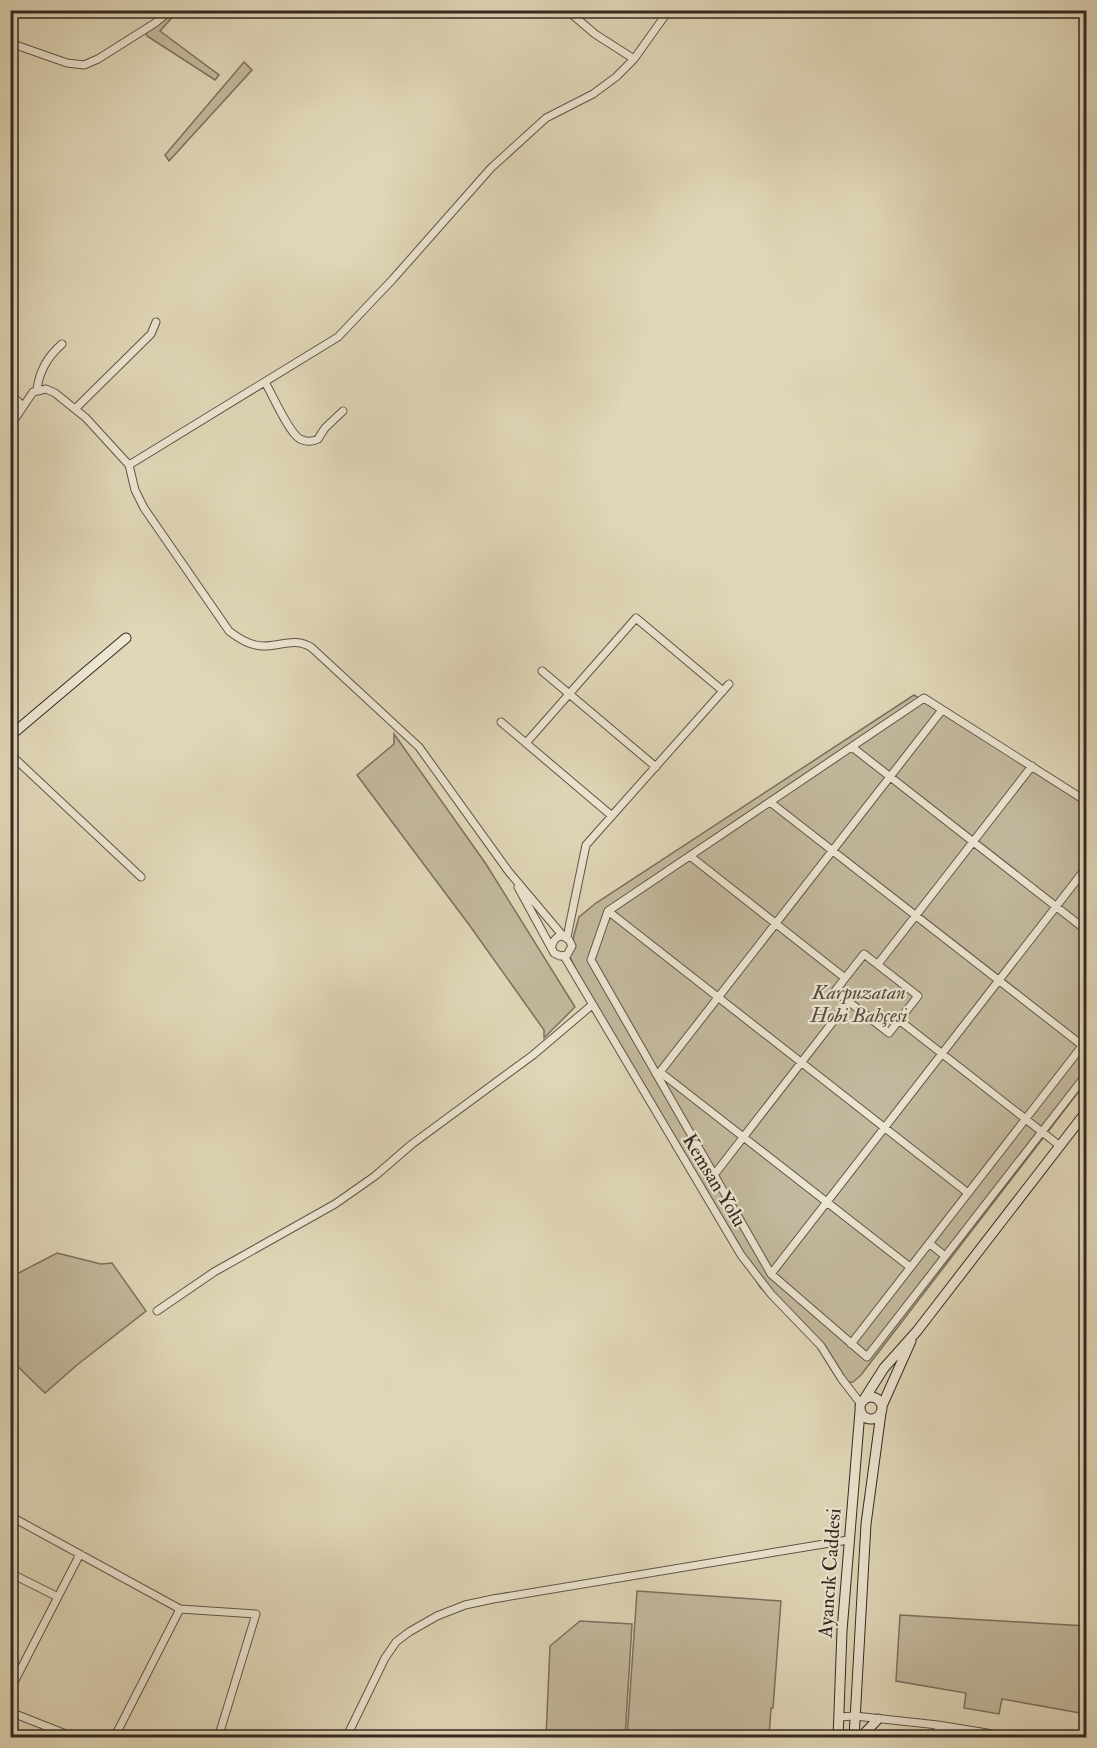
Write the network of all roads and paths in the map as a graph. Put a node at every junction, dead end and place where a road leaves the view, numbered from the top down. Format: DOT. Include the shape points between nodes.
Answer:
graph roads {
  1 [pos="171,10"];
  2 [pos="567,10"];
  3 [pos="669,10"];
  4 [pos="10,43"];
  5 [pos="634,59"];
  6 [pos="156,322"];
  7 [pos="62,344"];
  8 [pos="265,382"];
  9 [pos="37,390"];
  10 [pos="10,394"];
  11 [pos="23,406"];
  12 [pos="75,409"];
  13 [pos="343,411"];
  14 [pos="10,426"];
  15 [pos="129,465"];
  16 [pos="126,638"];
  17 [pos="542,671"];
  18 [pos="729,684"];
  19 [pos="723,691"];
  20 [pos="569,694"];
  21 [pos="942,710"];
  22 [pos="501,722"];
  23 [pos="10,736"];
  24 [pos="526,743"];
  25 [pos="852,747"];
  26 [pos="10,754"];
  27 [pos="1032,766"];
  28 [pos="656,767"];
  29 [pos="890,777"];
  30 [pos="1086,801"];
  31 [pos="770,802"];
  32 [pos="612,816"];
  33 [pos="974,842"];
  34 [pos="832,851"];
  35 [pos="690,856"];
  36 [pos="1086,868"];
  37 [pos="509,872"];
  38 [pos="141,877"];
  39 [pos="1057,907"];
  40 [pos="608,911"];
  41 [pos="916,916"];
  42 [pos="776,923"];
  43 [pos="1086,930"];
  44 [pos="565,937"];
  45 [pos="552,946"];
  46 [pos="564,956"];
  47 [pos="878,964"];
  48 [pos="845,978"];
  49 [pos="999,981"];
  50 [pos="718,998"];
  51 [pos="849,1001"];
  52 [pos="592,1005"];
  53 [pos="899,1020"];
  54 [pos="1084,1044"];
  55 [pos="942,1054"];
  56 [pos="801,1063"];
  57 [pos="658,1073"];
  58 [pos="1086,1075"];
  59 [pos="1086,1112"];
  60 [pos="1026,1119"];
  61 [pos="885,1128"];
  62 [pos="1042,1132"];
  63 [pos="744,1137"];
  64 [pos="1060,1146"];
  65 [pos="714,1175"];
  66 [pos="968,1193"];
  67 [pos="827,1202"];
  68 [pos="929,1243"];
  69 [pos="945,1256"];
  70 [pos="910,1267"];
  71 [pos="771,1274"];
  72 [pos="157,1311"];
  73 [pos="916,1331"];
  74 [pos="851,1344"];
  75 [pos="861,1405"];
  76 [pos="882,1409"];
  77 [pos="10,1516"];
  78 [pos="848,1540"];
  79 [pos="80,1554"];
  80 [pos="10,1573"];
  81 [pos="58,1597"];
  82 [pos="180,1609"];
  83 [pos="10,1690"];
  84 [pos="10,1712"];
  85 [pos="855,1716"];
  86 [pos="839,1717"];
  87 [pos="878,1719"];
  88 [pos="938,1725"];
  89 [pos="76,1737"];
  90 [pos="114,1737"];
  91 [pos="218,1737"];
  92 [pos="346,1737"];
  93 [pos="838,1737"];
  94 [pos="854,1737"];
  95 [pos="860,1737"];
  96 [pos="936,1737"];
  97 [pos="1017,1737"];
  1 -- 4 [label="street" via="84,65"];
  2 -- 5 [label="street"];
  3 -- 5 [label="street"];
  5 -- 8 [label="street" via="605,86 546,118 510,149 338,337"];
  6 -- 12 [label="street" via="151,334"];
  7 -- 9 [label="street" via="43,367"];
  8 -- 13 [label="street" via="293,433 304,441 318,439"];
  8 -- 15 [label="street"];
  9 -- 11 [label="street"];
  9 -- 12 [label="street" via="51,390"];
  10 -- 11 [label="street"];
  11 -- 14 [label="street"];
  12 -- 15 [label="street"];
  15 -- 37 [label="street" via="144,508 229,632 253,644 297,642 312,648 419,747"];
  16 -- 23 [label="street"];
  17 -- 20 [label="street"];
  18 -- 19 [label="street"];
  19 -- 20 [label="street" via="636,618"];
  19 -- 28 [label="street"];
  20 -- 24 [label="street"];
  20 -- 28 [label="street"];
  21 -- 25 [label="street" via="924,698"];
  21 -- 27 [label="street"];
  21 -- 29 [label="street"];
  22 -- 24 [label="street"];
  24 -- 32 [label="street"];
  25 -- 29 [label="street"];
  25 -- 31 [label="street"];
  26 -- 38 [label="street"];
  27 -- 30 [label="street"];
  27 -- 33 [label="street"];
  28 -- 32 [label="street"];
  29 -- 33 [label="street"];
  29 -- 34 [label="street"];
  31 -- 34 [label="street"];
  31 -- 35 [label="street"];
  32 -- 44 [label="street" via="586,845"];
  33 -- 39 [label="street"];
  33 -- 41 [label="street"];
  34 -- 41 [label="street"];
  34 -- 42 [label="street"];
  35 -- 40 [label="street"];
  35 -- 42 [label="street"];
  36 -- 39 [label="street"];
  37 -- 44 [label="street"];
  37 -- 45 [label="street"];
  39 -- 43 [label="street"];
  39 -- 49 [label="street"];
  40 -- 50 [label="street"];
  40 -- 57 [label="street" via="591,960"];
  41 -- 47 [label="street"];
  41 -- 49 [label="street"];
  42 -- 48 [label="street"];
  42 -- 50 [label="street"];
  44 -- 45 [label="street" via="554,940"];
  44 -- 46 [label="street" via="572,946"];
  45 -- 46 [label="street" via="557,955"];
  46 -- 52 [label="street, Kemsan Yolu"];
  47 -- 48 [label="street" via="864,954"];
  47 -- 53 [label="street" via="918,996"];
  48 -- 51 [label="street" via="835,991"];
  49 -- 54 [label="street"];
  49 -- 55 [label="street"];
  50 -- 56 [label="street"];
  50 -- 57 [label="street"];
  51 -- 53 [label="street" via="889,1033"];
  51 -- 56 [label="street"];
  52 -- 72 [label="street" via="355,1191 214,1272"];
  52 -- 75 [label="street, Kemsan Yolu" via="741,1255 771,1294 817,1341"];
  53 -- 55 [label="street"];
  54 -- 60 [label="street"];
  55 -- 60 [label="street"];
  55 -- 61 [label="street"];
  56 -- 61 [label="street"];
  56 -- 63 [label="street"];
  57 -- 63 [label="street"];
  57 -- 65 [label="street"];
  58 -- 62 [label="street"];
  59 -- 64 [label="street, Ayancık Caddesi"];
  60 -- 62 [label="street"];
  60 -- 66 [label="street"];
  61 -- 66 [label="street"];
  61 -- 67 [label="street"];
  62 -- 64 [label="street"];
  62 -- 69 [label="street"];
  63 -- 65 [label="street"];
  63 -- 67 [label="street"];
  64 -- 73 [label="street, Ayancık Caddesi"];
  65 -- 71 [label="street"];
  66 -- 68 [label="street"];
  67 -- 70 [label="street"];
  67 -- 71 [label="street"];
  68 -- 69 [label="street"];
  68 -- 70 [label="street"];
  69 -- 74 [label="street" via="867,1357"];
  70 -- 74 [label="street"];
  71 -- 74 [label="street"];
  73 -- 75 [label="street, Ayancık Caddesi" via="884,1368"];
  73 -- 76 [label="street, Ayancık Caddesi"];
  75 -- 76 [label="street" via="869,1397 876,1398"];
  75 -- 76 [label="street" via="864,1417 870,1419 877,1418"];
  75 -- 78 [label="street, Ayancık Caddesi"];
  76 -- 85 [label="street, Ayancık Caddesi" via="866,1524"];
  77 -- 79 [label="street"];
  78 -- 86 [label="street, Ayancık Caddesi"];
  78 -- 92 [label="street" via="493,1599 452,1610 409,1632 390,1650"];
  79 -- 81 [label="street"];
  79 -- 82 [label="street"];
  80 -- 81 [label="street"];
  81 -- 83 [label="street"];
  82 -- 90 [label="street"];
  82 -- 91 [label="street" via="256,1614"];
  84 -- 89 [label="street"];
  85 -- 86 [label="street"];
  85 -- 87 [label="street"];
  85 -- 94 [label="street, Ayancık Caddesi"];
  86 -- 93 [label="street, Ayancık Caddesi"];
  87 -- 88 [label="street"];
  87 -- 95 [label="street"];
  88 -- 96 [label="street"];
  88 -- 97 [label="street"];
}
